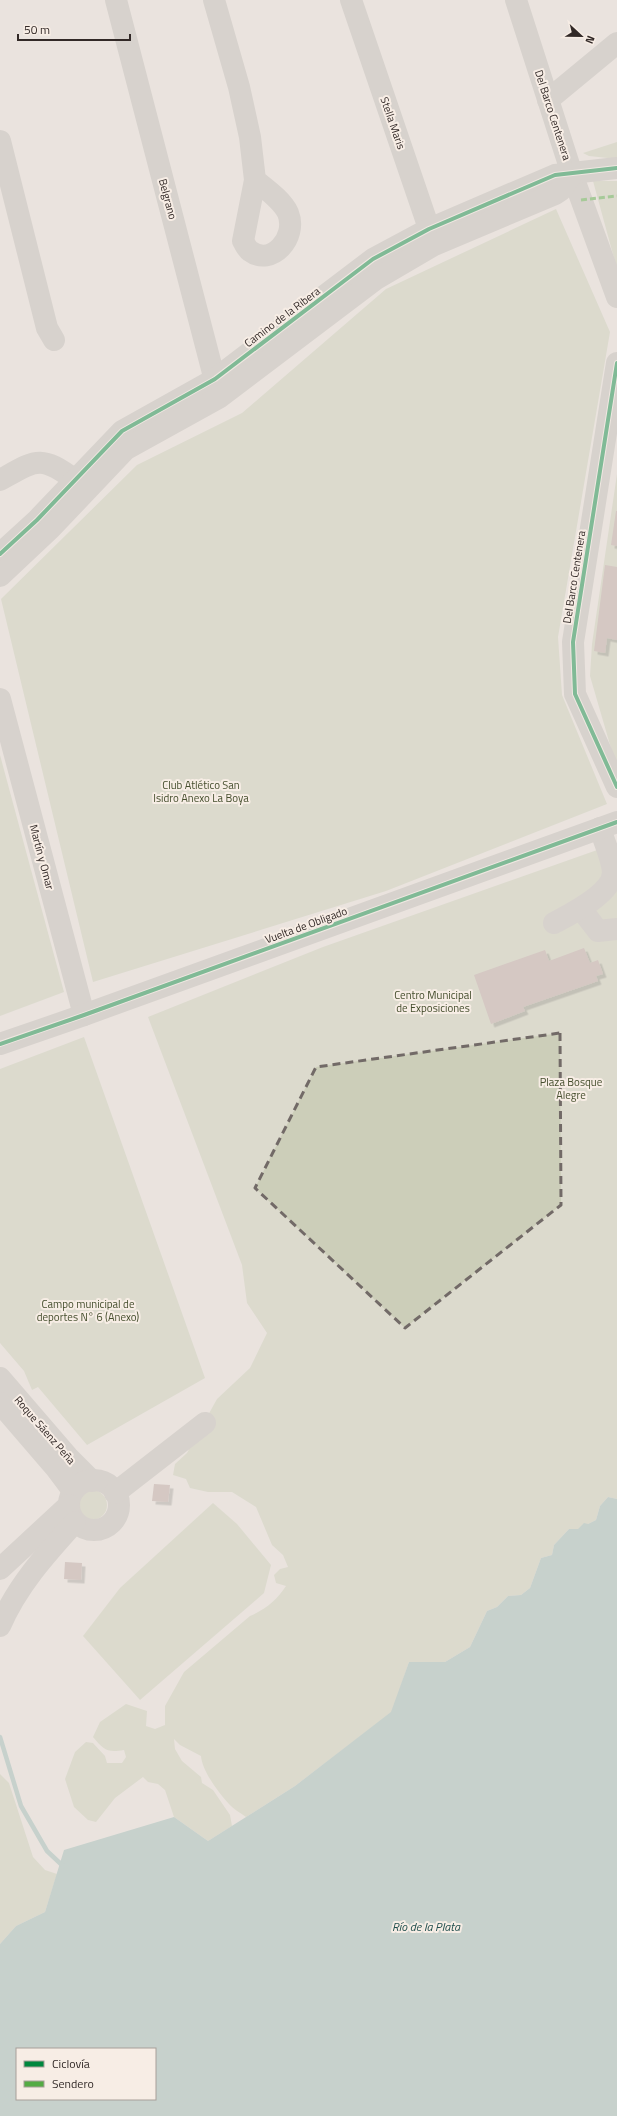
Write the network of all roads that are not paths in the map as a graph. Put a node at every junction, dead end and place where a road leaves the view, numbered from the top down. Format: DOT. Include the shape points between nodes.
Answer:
graph roads {
  1 [pos="116,0"];
  2 [pos="214,0"];
  3 [pos="351,0"];
  4 [pos="516,0"];
  5 [pos="617,43"];
  6 [pos="548,100"];
  7 [pos="0,141"];
  8 [pos="617,168"];
  9 [pos="572,174"];
  10 [pos="255,180"];
  11 [pos="432,237"];
  12 [pos="617,297"];
  13 [pos="54,340"];
  14 [pos="616,373"];
  15 [pos="217,388"];
  16 [pos="0,480"];
  17 [pos="75,480"];
  18 [pos="0,554"];
  19 [pos="0,576"];
  20 [pos="0,699"];
  21 [pos="617,787"];
  22 [pos="609,825"];
  23 [pos="614,882"];
  24 [pos="580,909"];
  25 [pos="554,923"];
  26 [pos="617,929"];
  27 [pos="84,1015"];
  28 [pos="0,1044"];
  29 [pos="0,1378"];
  30 [pos="0,1403"];
  31 [pos="205,1423"];
  32 [pos="92,1481"];
  33 [pos="116,1493"];
  34 [pos="72,1506"];
  35 [pos="0,1569"];
  36 [pos="0,1626"];
  1 -- 15 [label="street, Belgrano"];
  2 -- 10 [label="street" via="240,87"];
  3 -- 11 [label="street, Stella Maris"];
  4 -- 6 [label="street, Del Barco Centenera"];
  5 -- 6 [label="street"];
  6 -- 9 [label="street, Del Barco Centenera"];
  7 -- 13 [label="street" via="47,328"];
  8 -- 9 [label="street, Camino de la Ribera"];
  9 -- 11 [label="street, Camino de la Ribera" via="555,175"];
  9 -- 12 [label="street, Del Barco Centenera"];
  11 -- 15 [label="street, Camino de la Ribera" via="373,259"];
  14 -- 21 [label="street, Del Barco Centenera" via="573,642 575,694"];
  15 -- 17 [label="street, Camino de la Ribera" via="122,431"];
  15 -- 19 [label="street, Camino de la Ribera" via="126,449 51,528"];
  16 -- 17 [label="street" via="31,463 44,462 56,466"];
  17 -- 18 [label="street, Camino de la Ribera"];
  20 -- 27 [label="street, Martín y Omar"];
  22 -- 23 [label="street"];
  22 -- 27 [label="street, Vuelta de Obligado"];
  23 -- 24 [label="street"];
  24 -- 25 [label="street"];
  24 -- 26 [label="street" via="598,931"];
  27 -- 28 [label="street, Vuelta de Obligado"];
  29 -- 32 [label="street, Roque Sáenz Peña"];
  30 -- 34 [label="street, Roque Sáenz Peña" via="55,1466"];
  31 -- 33 [label="street"];
  32 -- 33 [label="street, Roque Sáenz Peña" via="108,1485"];
  32 -- 34 [label="street"];
  33 -- 34 [label="street, Roque Sáenz Peña" via="118,1513 112,1522 100,1530 87,1530"];
  34 -- 35 [label="street"];
  34 -- 36 [label="street" via="43,1557 8,1607"];
}
